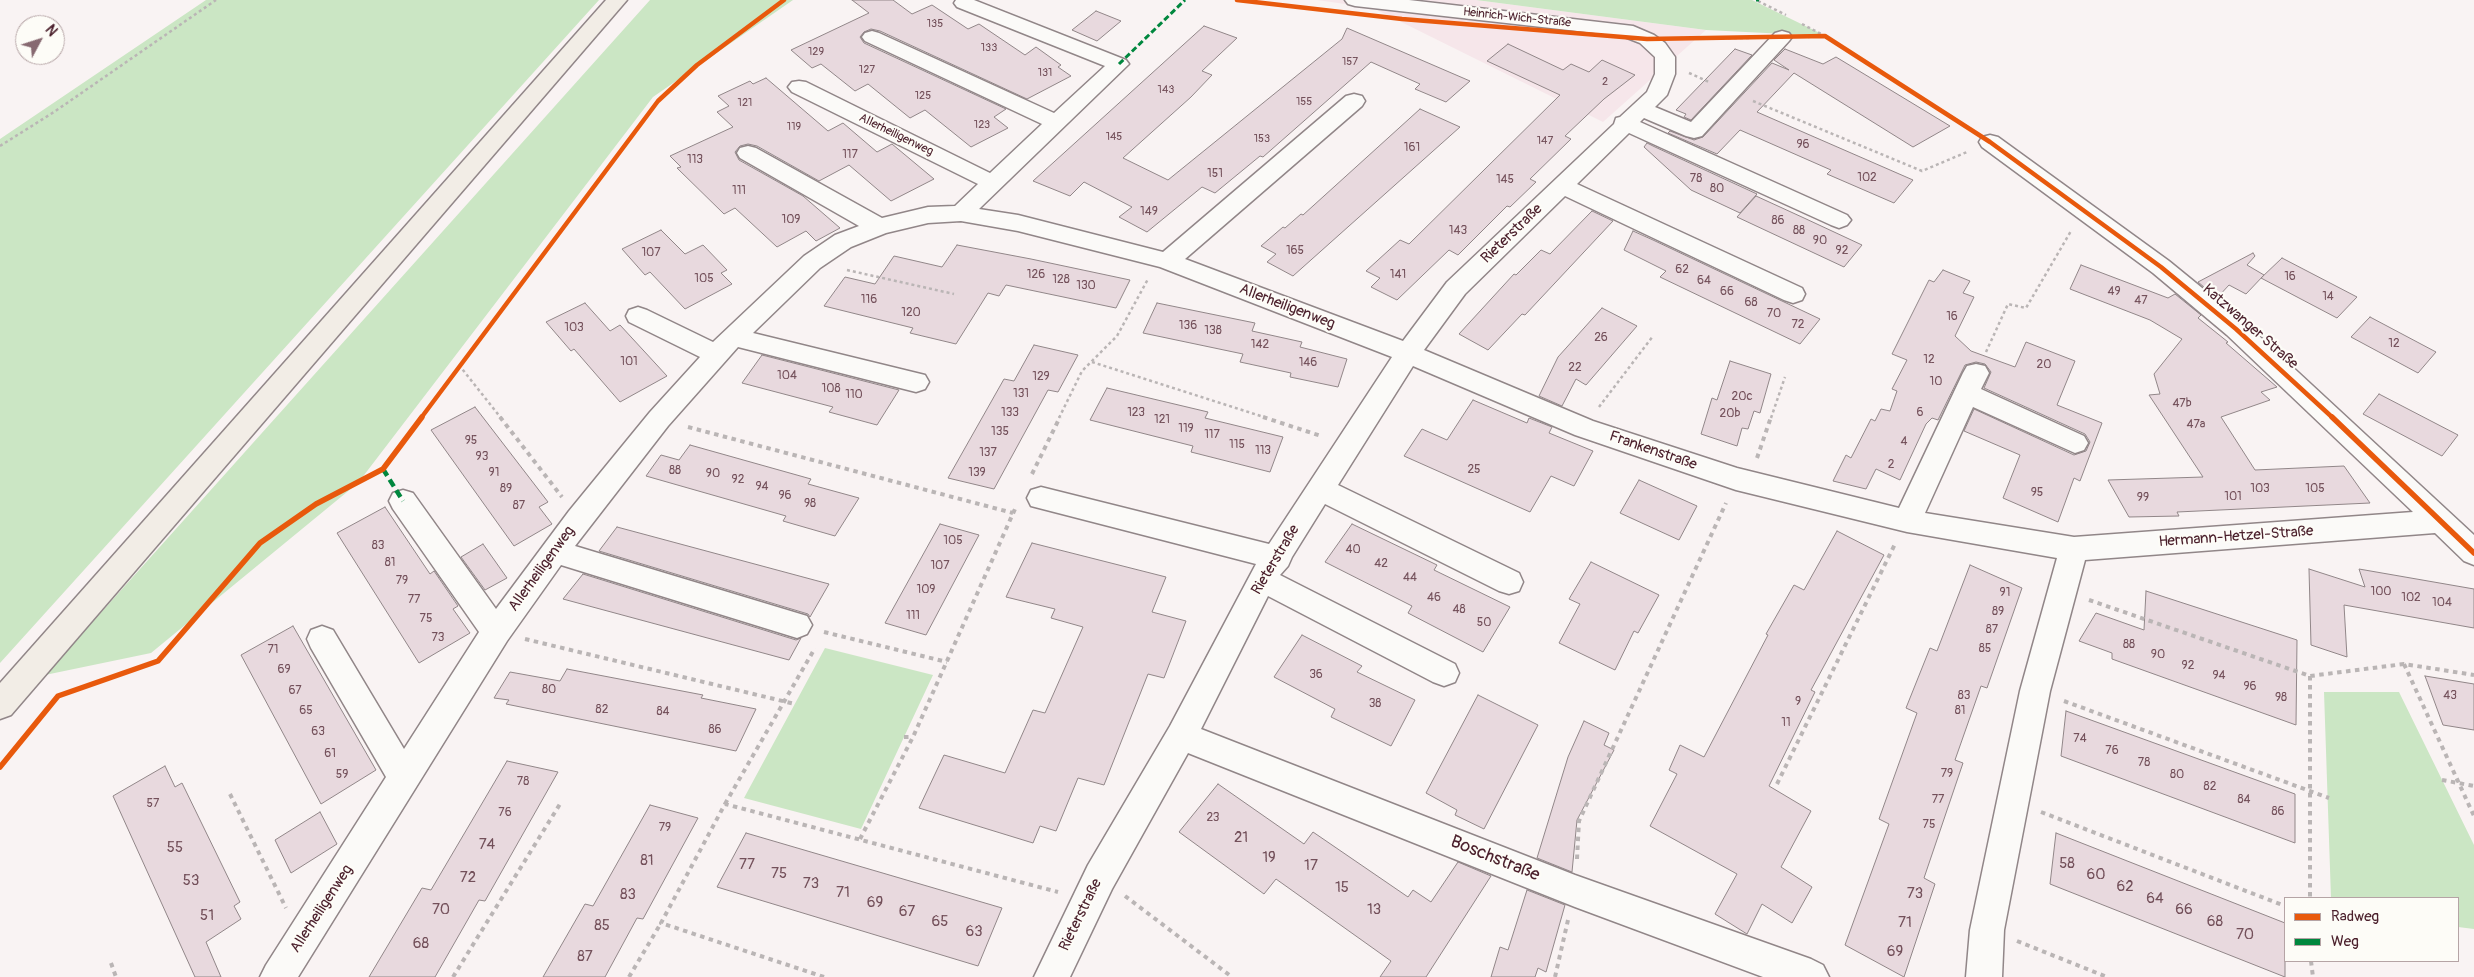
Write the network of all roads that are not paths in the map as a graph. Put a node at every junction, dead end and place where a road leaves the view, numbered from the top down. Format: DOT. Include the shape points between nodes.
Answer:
graph roads {
  1 [pos="617,0"];
  2 [pos="1355,0"];
  3 [pos="964,3"];
  4 [pos="872,37"];
  5 [pos="1782,37"];
  6 [pos="1665,63"];
  7 [pos="799,87"];
  8 [pos="1354,101"];
  9 [pos="1632,116"];
  10 [pos="1058,123"];
  11 [pos="1990,142"];
  12 [pos="748,154"];
  13 [pos="993,183"];
  14 [pos="1562,186"];
  15 [pos="961,213"];
  16 [pos="1839,220"];
  17 [pos="879,227"];
  18 [pos="1163,260"];
  19 [pos="1793,294"];
  20 [pos="638,316"];
  21 [pos="725,346"];
  22 [pos="1408,353"];
  23 [pos="916,382"];
  24 [pos="2075,443"];
  25 [pos="1319,488"];
  26 [pos="1028,499"];
  27 [pos="403,501"];
  28 [pos="1907,521"];
  29 [pos="2441,521"];
  30 [pos="2074,549"];
  31 [pos="556,552"];
  32 [pos="2474,553"];
  33 [pos="1270,568"];
  34 [pos="1509,582"];
  35 [pos="797,624"];
  36 [pos="496,632"];
  37 [pos="322,639"];
  38 [pos="1444,673"];
  39 [pos="0,705"];
  40 [pos="1181,736"];
  41 [pos="405,779"];
  42 [pos="278,977"];
  43 [pos="1052,977"];
  44 [pos="1811,977"];
  45 [pos="1984,977"];
  1 -- 39 [label="main road"];
  2 -- 6 [label="street, Heinrich-Wich-Straße" via="1626,30 1658,47"];
  3 -- 10 [label="street" via="1119,64"];
  4 -- 10 [label="street"];
  5 -- 9 [label="street" via="1694,131"];
  6 -- 9 [label="street, Rieterstraße" via="1665,74 1656,94"];
  7 -- 13 [label="street, Allerheiligenweg"];
  8 -- 18 [label="street"];
  9 -- 14 [label="street, Rieterstraße"];
  9 -- 16 [label="street"];
  10 -- 13 [label="street"];
  11 -- 29 [label="street, Katzwanger Straße" via="2161,266 2236,329"];
  12 -- 17 [label="street"];
  13 -- 15 [label="street"];
  14 -- 19 [label="street"];
  14 -- 22 [label="street, Rieterstraße" via="1456,288"];
  15 -- 17 [label="street, Allerheiligenweg" via="928,215"];
  15 -- 18 [label="street, Allerheiligenweg" via="1018,223"];
  17 -- 21 [label="street, Allerheiligenweg" via="843,241 812,262"];
  18 -- 22 [label="street, Allerheiligenweg"];
  20 -- 21 [label="street"];
  21 -- 23 [label="street"];
  21 -- 31 [label="street, Allerheiligenweg" via="659,419"];
  22 -- 25 [label="street, Rieterstraße"];
  22 -- 28 [label="street, Frankenstraße" via="1584,428 1743,481"];
  24 -- 28 [label="street" via="1971,383"];
  25 -- 33 [label="street, Rieterstraße"];
  25 -- 34 [label="street"];
  26 -- 33 [label="street"];
  27 -- 36 [label="street"];
  28 -- 30 [label="street, Frankenstraße"];
  29 -- 30 [label="street, Hermann-Hetzel-Straße"];
  29 -- 32 [label="street, Katzwanger Straße"];
  30 -- 45 [label="street" via="2035,691 1987,930"];
  31 -- 35 [label="street"];
  31 -- 36 [label="street, Allerheiligenweg"];
  33 -- 38 [label="street"];
  33 -- 40 [label="street, Rieterstraße"];
  36 -- 41 [label="street, Allerheiligenweg"];
  37 -- 41 [label="street"];
  40 -- 43 [label="street, Rieterstraße" via="1094,888"];
  40 -- 44 [label="street, Boschstraße" via="1575,891 1690,922"];
  41 -- 42 [label="street, Allerheiligenweg"];
}
